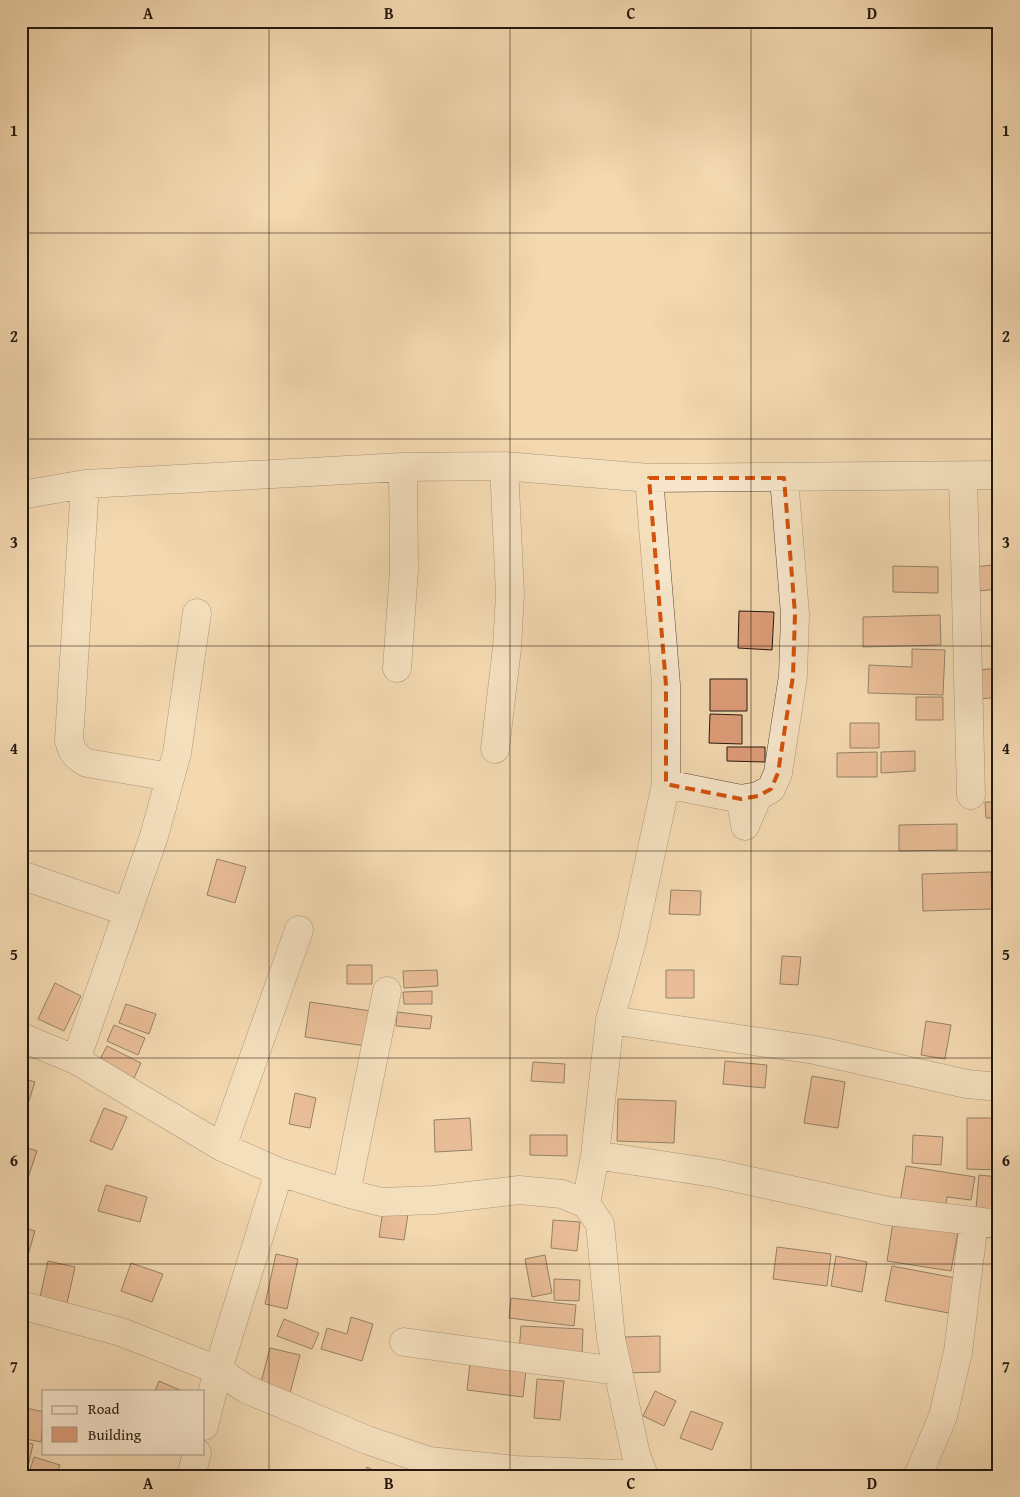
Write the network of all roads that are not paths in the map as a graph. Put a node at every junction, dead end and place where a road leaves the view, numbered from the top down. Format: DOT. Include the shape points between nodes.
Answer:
graph roads {
  1 [pos="504,466"];
  2 [pos="403,467"];
  3 [pos="999,475"];
  4 [pos="963,476"];
  5 [pos="649,478"];
  6 [pos="784,478"];
  7 [pos="86,484"];
  8 [pos="21,495"];
  9 [pos="197,613"];
  10 [pos="397,668"];
  11 [pos="495,749"];
  12 [pos="170,778"];
  13 [pos="666,784"];
  14 [pos="971,795"];
  15 [pos="21,875"];
  16 [pos="128,912"];
  17 [pos="299,930"];
  18 [pos="387,991"];
  19 [pos="610,1020"];
  20 [pos="21,1037"];
  21 [pos="76,1060"];
  22 [pos="999,1087"];
  23 [pos="222,1147"];
  24 [pos="595,1155"];
  25 [pos="279,1172"];
  26 [pos="346,1193"];
  27 [pos="586,1204"];
  28 [pos="986,1223"];
  29 [pos="21,1305"];
  30 [pos="404,1342"];
  31 [pos="218,1370"];
  32 [pos="618,1371"];
  33 [pos="205,1422"];
  34 [pos="197,1454"];
  35 [pos="425,1468"];
  36 [pos="590,1475"];
  37 [pos="191,1476"];
  38 [pos="644,1476"];
  39 [pos="918,1476"];
  1 -- 2 [label="street"];
  1 -- 5 [label="street"];
  1 -- 11 [label="street" via="510,594"];
  2 -- 7 [label="street"];
  2 -- 10 [label="street" via="404,570"];
  3 -- 4 [label="street"];
  4 -- 6 [label="street"];
  4 -- 14 [label="street"];
  5 -- 6 [label="street"];
  5 -- 13 [label="street" via="666,685"];
  6 -- 13 [label="street" via="795,614 793,676 778,773 771,789 750,798"];
  7 -- 8 [label="street"];
  7 -- 12 [label="street" via="69,740 71,751 76,758 87,763"];
  9 -- 12 [label="street" via="177,754"];
  12 -- 16 [label="street"];
  13 -- 19 [label="street" via="632,941"];
  15 -- 16 [label="street"];
  16 -- 21 [label="street"];
  17 -- 23 [label="street"];
  18 -- 26 [label="street"];
  19 -- 22 [label="street" via="815,1050 967,1084"];
  19 -- 24 [label="street"];
  20 -- 21 [label="street"];
  21 -- 23 [label="street"];
  23 -- 25 [label="street"];
  24 -- 27 [label="street"];
  24 -- 28 [label="street" via="714,1174 888,1211"];
  25 -- 26 [label="street"];
  25 -- 31 [label="street"];
  26 -- 27 [label="street" via="381,1202 434,1200 519,1190 562,1194"];
  27 -- 32 [label="street" via="600,1224 611,1339"];
  28 -- 39 [label="street" via="943,1416"];
  29 -- 31 [label="street" via="120,1332"];
  30 -- 32 [label="street"];
  31 -- 33 [label="street"];
  31 -- 35 [label="street" via="246,1389"];
  32 -- 38 [label="street" via="636,1455"];
  34 -- 37 [label="street"];
  35 -- 36 [label="street"];
  36 -- 38 [label="street"];
}
